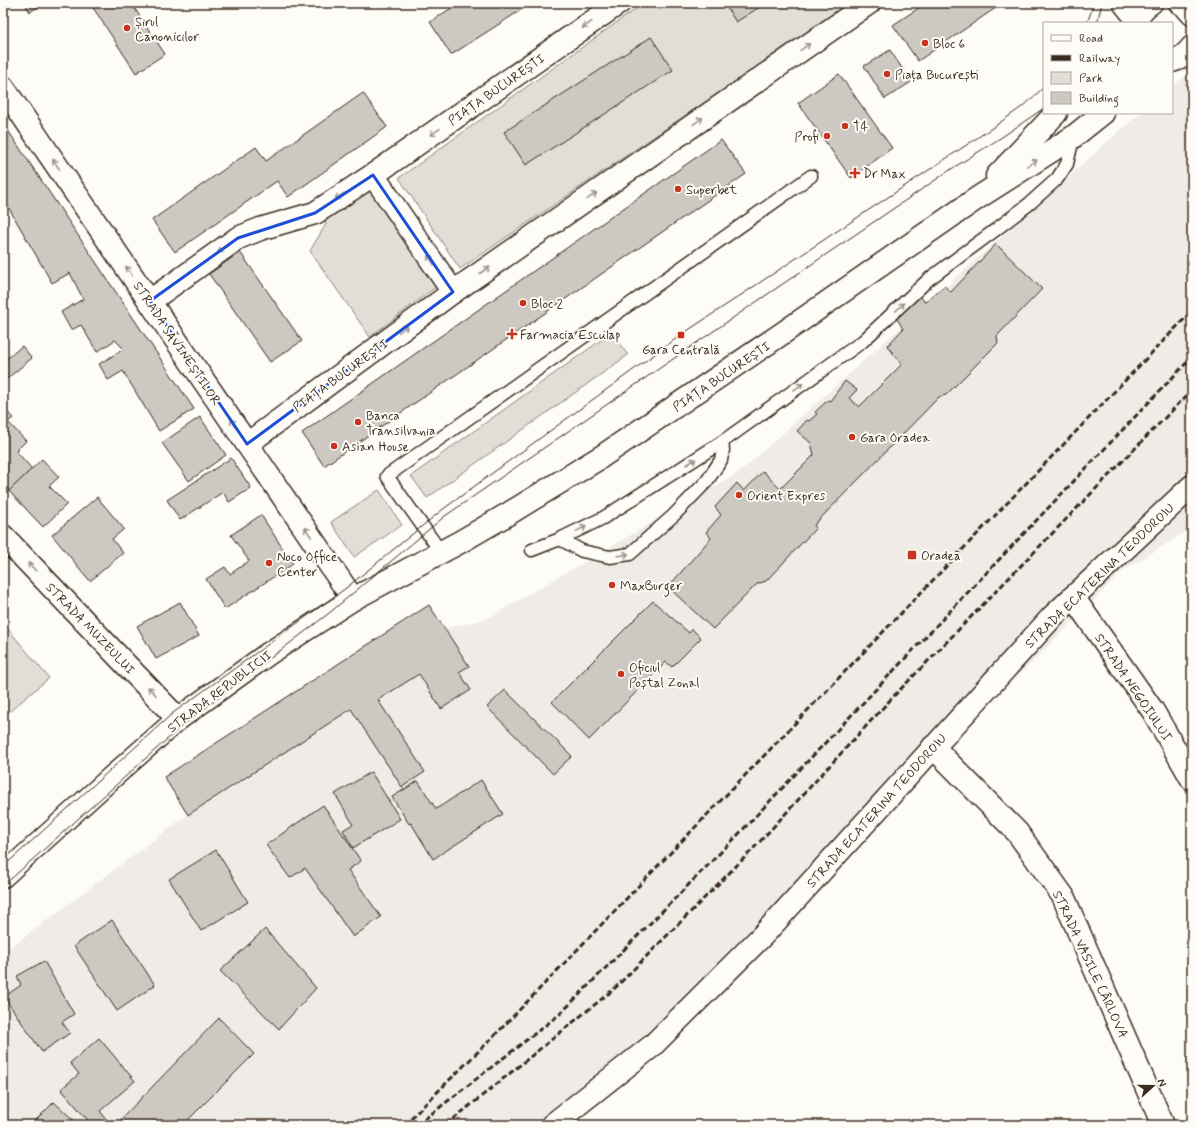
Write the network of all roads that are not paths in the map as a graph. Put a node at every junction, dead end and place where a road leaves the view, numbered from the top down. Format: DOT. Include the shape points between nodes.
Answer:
graph roads {
  1 [pos="619,3"];
  2 [pos="869,3"];
  3 [pos="1151,3"];
  4 [pos="1180,3"];
  5 [pos="1192,14"];
  6 [pos="1132,15"];
  7 [pos="1192,47"];
  8 [pos="1173,61"];
  9 [pos="3,87"];
  10 [pos="1055,114"];
  11 [pos="1102,114"];
  12 [pos="1073,137"];
  13 [pos="373,175"];
  14 [pos="811,176"];
  15 [pos="976,199"];
  16 [pos="453,292"];
  17 [pos="150,301"];
  18 [pos="722,442"];
  19 [pos="247,444"];
  20 [pos="1192,486"];
  21 [pos="3,536"];
  22 [pos="560,539"];
  23 [pos="460,542"];
  24 [pos="532,550"];
  25 [pos="441,552"];
  26 [pos="1073,597"];
  27 [pos="353,598"];
  28 [pos="178,719"];
  29 [pos="933,747"];
  30 [pos="1192,779"];
  31 [pos="3,876"];
  32 [pos="552,1125"];
  33 [pos="1163,1125"];
  1 -- 13 [label="street, PIAȚA BUCUREȘTI, one-way"];
  16 -- 2 [label="street, PIAȚA BUCUREȘTI, one-way"];
  3 -- 6 [label="street"];
  4 -- 5 [label="street"];
  7 -- 8 [label="street" via="1182,57"];
  17 -- 9 [label="street, STRADA SĂVINEȘTILOR, one-way"];
  10 -- 15 [label="street, PIAȚA BUCUREȘTI"];
  11 -- 12 [label="street, PIAȚA BUCUREȘTI"];
  15 -- 12 [label="street, PIAȚA BUCUREȘTI, one-way"];
  18 -- 12 [label="lane, one-way" via="863,341 929,279 994,232 1046,189 1057,179 1066,164"];
  16 -- 13 [label="street, one-way"];
  13 -- 17 [label="street, PIAȚA BUCUREȘTI, one-way" via="315,213 238,238"];
  14 -- 25 [label="lane" via="387,476"];
  15 -- 23 [label="street, PIAȚA BUCUREȘTI" via="601,457"];
  19 -- 16 [label="street, PIAȚA BUCUREȘTI, one-way"];
  19 -- 17 [label="street, STRADA SĂVINEȘTILOR, one-way"];
  22 -- 18 [label="lane, one-way" via="603,518"];
  22 -- 18 [label="lane, one-way" via="582,551 610,557 630,554 674,516 707,481 721,460"];
  27 -- 19 [label="street, STRADA SĂVINEȘTILOR, one-way"];
  20 -- 26 [label="street, STRADA ECATERINA TEODOROIU"];
  28 -- 21 [label="street, STRADA MUZEULUI, one-way"];
  22 -- 24 [label="lane"];
  23 -- 25 [label="street, STRADA REPUBLICII"];
  25 -- 27 [label="street, STRADA REPUBLICII"];
  26 -- 29 [label="street, STRADA ECATERINA TEODOROIU"];
  26 -- 30 [label="street, STRADA NEGOIULUI" via="1153,711"];
  27 -- 28 [label="street, STRADA REPUBLICII" via="268,654"];
  28 -- 31 [label="street, STRADA REPUBLICII"];
  29 -- 32 [label="street, STRADA ECATERINA TEODOROIU" via="765,933 658,1040"];
  29 -- 33 [label="street, STRADA VASILE CÂRLOVA" via="1017,832 1063,896"];
}
